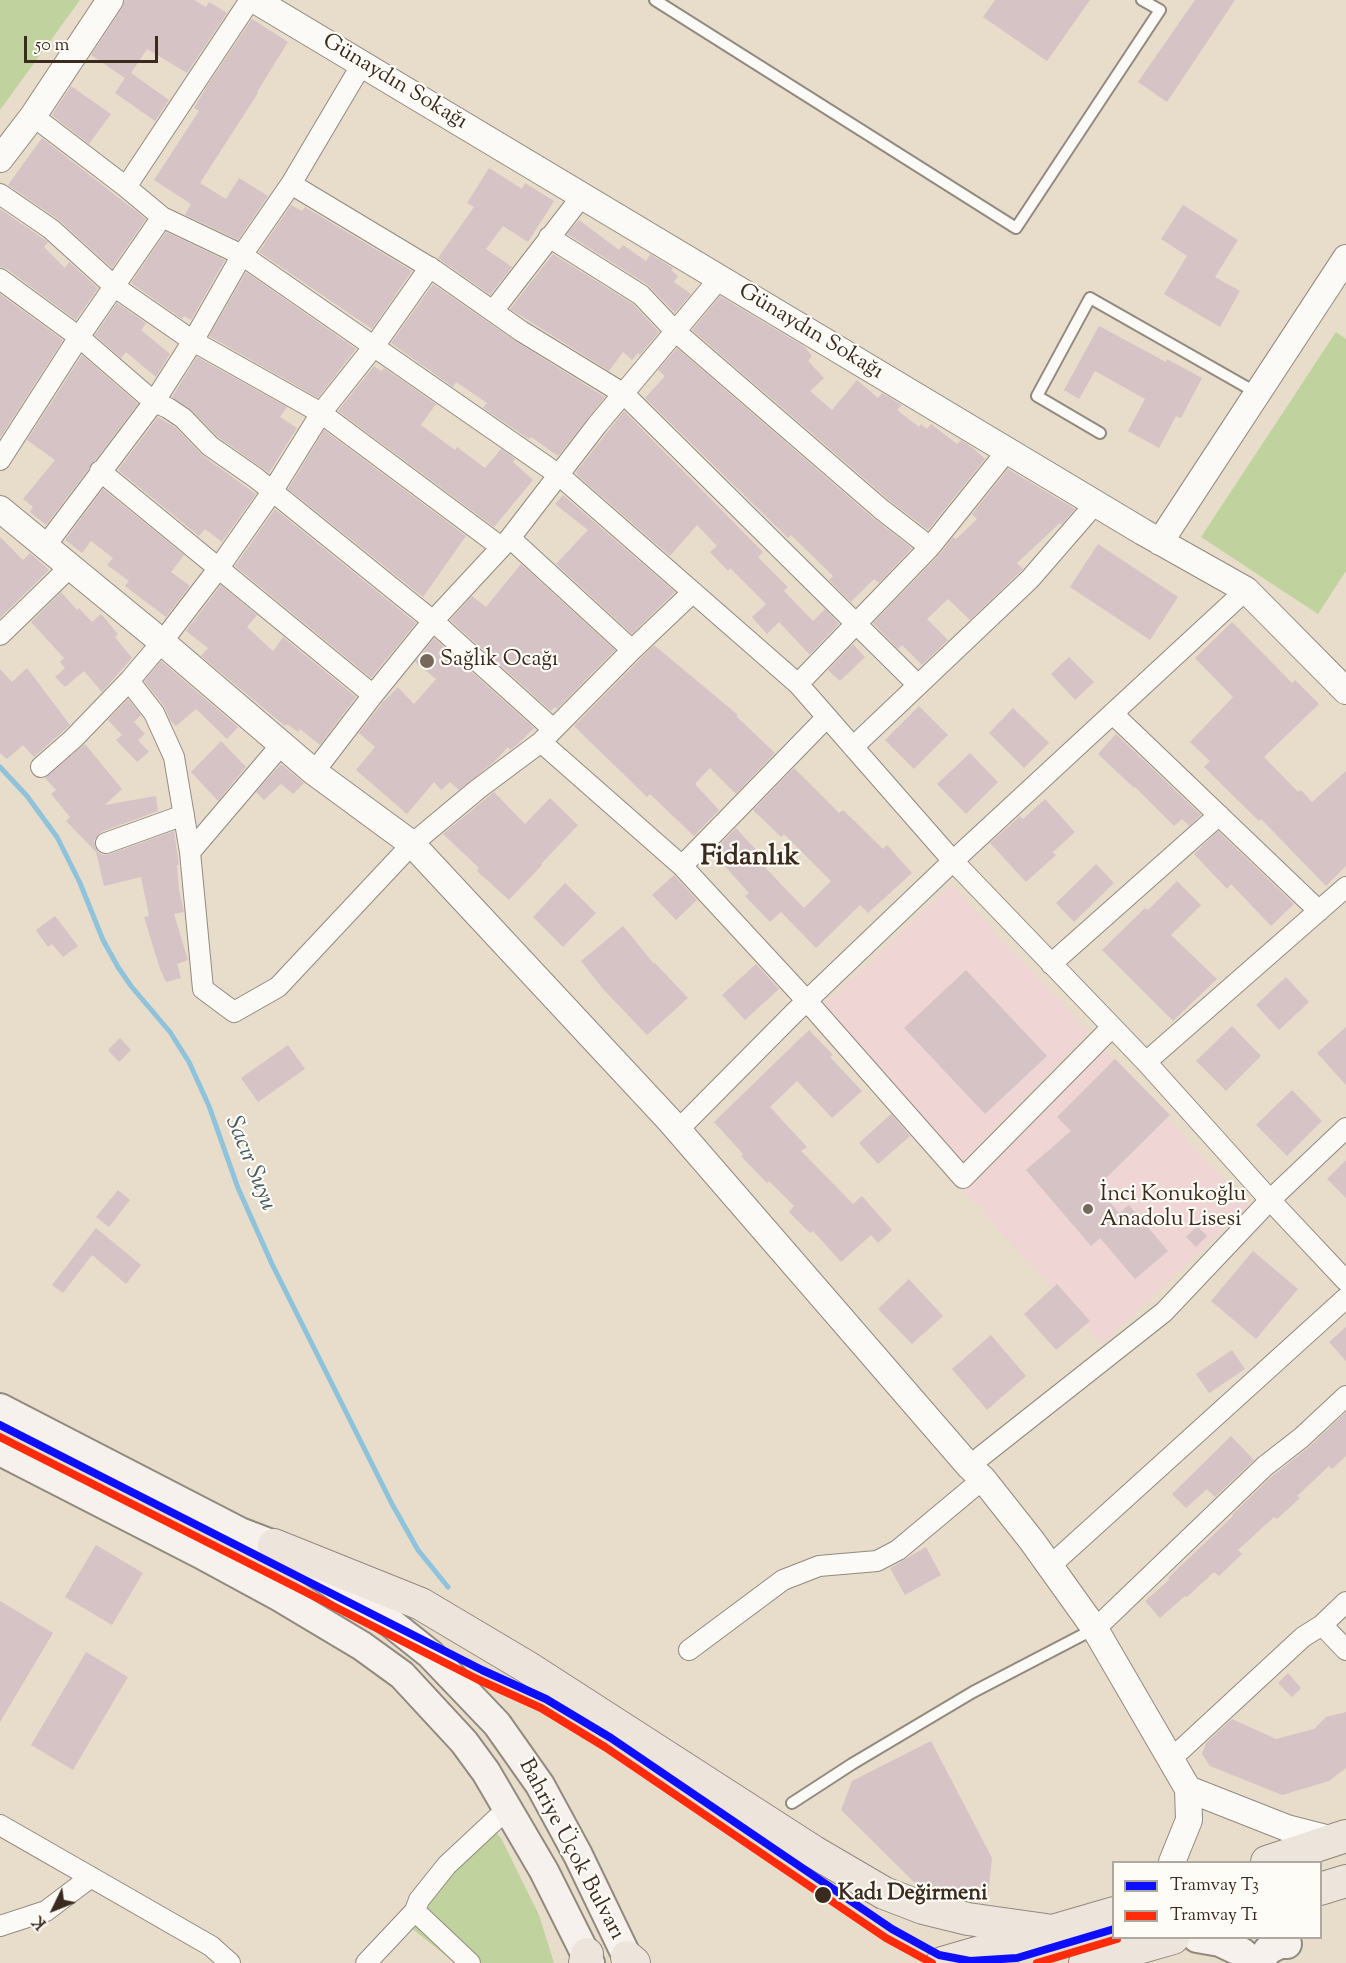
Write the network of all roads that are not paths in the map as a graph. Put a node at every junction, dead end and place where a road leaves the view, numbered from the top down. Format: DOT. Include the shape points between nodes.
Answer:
graph roads {
  1 [pos="110,0"];
  2 [pos="253,0"];
  3 [pos="655,0"];
  4 [pos="1142,0"];
  5 [pos="362,64"];
  6 [pos="33,116"];
  7 [pos="0,159"];
  8 [pos="291,184"];
  9 [pos="126,187"];
  10 [pos="0,194"];
  11 [pos="582,196"];
  12 [pos="162,218"];
  13 [pos="549,237"];
  14 [pos="242,255"];
  15 [pos="1346,258"];
  16 [pos="430,267"];
  17 [pos="0,279"];
  18 [pos="719,279"];
  19 [pos="115,287"];
  20 [pos="493,311"];
  21 [pos="675,331"];
  22 [pos="78,337"];
  23 [pos="193,341"];
  24 [pos="375,345"];
  25 [pos="624,394"];
  26 [pos="1257,394"];
  27 [pos="154,402"];
  28 [pos="321,413"];
  29 [pos="1100,433"];
  30 [pos="1007,451"];
  31 [pos="0,460"];
  32 [pos="100,471"];
  33 [pos="559,475"];
  34 [pos="272,492"];
  35 [pos="1095,504"];
  36 [pos="0,509"];
  37 [pos="506,542"];
  38 [pos="1160,542"];
  39 [pos="46,545"];
  40 [pos="930,547"];
  41 [pos="70,567"];
  42 [pos="218,569"];
  43 [pos="1246,590"];
  44 [pos="693,592"];
  45 [pos="433,621"];
  46 [pos="857,623"];
  47 [pos="0,635"];
  48 [pos="162,642"];
  49 [pos="632,650"];
  50 [pos="129,681"];
  51 [pos="798,684"];
  52 [pos="918,685"];
  53 [pos="1346,691"];
  54 [pos="373,695"];
  55 [pos="1113,714"];
  56 [pos="827,717"];
  57 [pos="547,735"];
  58 [pos="281,745"];
  59 [pos="853,747"];
  60 [pos="41,767"];
  61 [pos="314,772"];
  62 [pos="184,815"];
  63 [pos="1219,815"];
  64 [pos="106,843"];
  65 [pos="412,844"];
  66 [pos="190,852"];
  67 [pos="953,861"];
  68 [pos="682,866"];
  69 [pos="1346,887"];
  70 [pos="1319,911"];
  71 [pos="1051,964"];
  72 [pos="807,1001"];
  73 [pos="1112,1027"];
  74 [pos="1146,1062"];
  75 [pos="1346,1128"];
  76 [pos="678,1130"];
  77 [pos="1270,1200"];
  78 [pos="1346,1281"];
  79 [pos="1346,1298"];
  80 [pos="1346,1396"];
  81 [pos="0,1408"];
  82 [pos="0,1451"];
  83 [pos="976,1473"];
  84 [pos="274,1545"];
  85 [pos="1050,1566"];
  86 [pos="1346,1602"];
  87 [pos="1322,1625"];
  88 [pos="1095,1629"];
  89 [pos="689,1650"];
  90 [pos="1346,1650"];
  91 [pos="1170,1760"];
  92 [pos="1188,1789"];
  93 [pos="792,1803"];
  94 [pos="508,1808"];
  95 [pos="0,1825"];
  96 [pos="1340,1838"];
  97 [pos="1173,1861"];
  98 [pos="1273,1861"];
  99 [pos="91,1877"];
  100 [pos="1346,1881"];
  101 [pos="1322,1888"];
  102 [pos="415,1911"];
  103 [pos="1112,1913"];
  104 [pos="0,1926"];
  105 [pos="1053,1931"];
  106 [pos="1169,1939"];
  107 [pos="1203,1939"];
  108 [pos="1290,1948"];
  109 [pos="588,1960"];
  110 [pos="630,1961"];
  111 [pos="230,1963"];
  112 [pos="366,1963"];
  113 [pos="470,1963"];
  114 [pos="942,1963"];
  115 [pos="1085,1963"];
  116 [pos="1254,1963"];
  117 [pos="1259,1963"];
  1 -- 6 [label="street"];
  2 -- 5 [label="street, Günaydın Sokağı"];
  2 -- 9 [label="street"];
  3 -- 4 [label="lane" via="1016,228 1160,10"];
  5 -- 8 [label="street"];
  5 -- 11 [label="street, Günaydın Sokağı"];
  6 -- 7 [label="street"];
  6 -- 9 [label="street"];
  8 -- 14 [label="street"];
  8 -- 16 [label="street"];
  9 -- 12 [label="street"];
  10 -- 19 [label="street" via="51,229"];
  11 -- 13 [label="street"];
  11 -- 18 [label="street, Günaydın Sokağı"];
  12 -- 14 [label="street"];
  12 -- 19 [label="street"];
  13 -- 20 [label="street"];
  13 -- 21 [label="street" via="641,295"];
  14 -- 23 [label="street"];
  14 -- 24 [label="street"];
  15 -- 26 [label="street"];
  16 -- 20 [label="street"];
  16 -- 24 [label="street"];
  17 -- 22 [label="street"];
  18 -- 21 [label="street"];
  18 -- 30 [label="street, Günaydın Sokağı"];
  19 -- 22 [label="street"];
  19 -- 23 [label="street"];
  20 -- 25 [label="street"];
  21 -- 25 [label="street"];
  21 -- 40 [label="street"];
  22 -- 27 [label="street"];
  22 -- 31 [label="street"];
  23 -- 27 [label="street"];
  23 -- 28 [label="street"];
  24 -- 28 [label="street"];
  24 -- 33 [label="street"];
  25 -- 33 [label="street"];
  25 -- 46 [label="street"];
  26 -- 29 [label="lane" via="1090,298 1037,396"];
  26 -- 38 [label="street"];
  27 -- 32 [label="street"];
  27 -- 34 [label="street" via="183,417 210,446"];
  28 -- 34 [label="street"];
  28 -- 37 [label="street"];
  30 -- 35 [label="street, Günaydın Sokağı"];
  30 -- 40 [label="street"];
  32 -- 39 [label="street"];
  32 -- 42 [label="street"];
  33 -- 37 [label="street"];
  33 -- 44 [label="street"];
  34 -- 42 [label="street"];
  34 -- 45 [label="street"];
  35 -- 38 [label="street, Günaydın Sokağı"];
  35 -- 52 [label="street" via="1030,579"];
  36 -- 39 [label="street"];
  37 -- 45 [label="street"];
  37 -- 49 [label="street"];
  38 -- 43 [label="street, Günaydın Sokağı"];
  39 -- 41 [label="street"];
  40 -- 46 [label="street"];
  41 -- 47 [label="street"];
  41 -- 48 [label="street"];
  42 -- 48 [label="street"];
  42 -- 54 [label="street"];
  43 -- 53 [label="street, Günaydın Sokağı"];
  43 -- 55 [label="street"];
  44 -- 49 [label="street"];
  44 -- 51 [label="street"];
  45 -- 54 [label="street"];
  45 -- 57 [label="street"];
  46 -- 51 [label="street"];
  46 -- 52 [label="street"];
  48 -- 50 [label="street"];
  48 -- 58 [label="street"];
  49 -- 57 [label="street"];
  50 -- 60 [label="street"];
  50 -- 62 [label="street" via="154,713 174,757"];
  51 -- 56 [label="street"];
  52 -- 59 [label="street"];
  54 -- 61 [label="street"];
  55 -- 63 [label="street"];
  55 -- 67 [label="street"];
  56 -- 59 [label="street"];
  56 -- 68 [label="street"];
  57 -- 65 [label="street"];
  57 -- 68 [label="street"];
  58 -- 61 [label="street"];
  58 -- 66 [label="street"];
  59 -- 67 [label="street"];
  61 -- 65 [label="street"];
  62 -- 64 [label="street"];
  62 -- 66 [label="street"];
  63 -- 70 [label="street"];
  63 -- 71 [label="street"];
  65 -- 66 [label="street" via="278,987 234,1012 203,989"];
  65 -- 76 [label="street"];
  67 -- 71 [label="street"];
  67 -- 72 [label="street"];
  68 -- 72 [label="street"];
  69 -- 70 [label="street"];
  70 -- 74 [label="street"];
  71 -- 73 [label="street"];
  72 -- 73 [label="street" via="963,1178"];
  72 -- 76 [label="street"];
  73 -- 74 [label="street"];
  74 -- 77 [label="street"];
  75 -- 77 [label="street"];
  76 -- 83 [label="street"];
  77 -- 78 [label="street"];
  77 -- 83 [label="street" via="1164,1312"];
  79 -- 85 [label="street"];
  80 -- 88 [label="street" via="1265,1466"];
  81 -- 84 [label="main road, Bahriye Üçok Bulvarı" via="240,1532"];
  82 -- 94 [label="main road, Bahriye Üçok Bulvarı" via="209,1558 362,1646 402,1676 457,1734"];
  83 -- 85 [label="street"];
  83 -- 89 [label="street" via="898,1550 877,1561 819,1566 783,1580"];
  84 -- 105 [label="main road" via="422,1604 884,1893 968,1919"];
  84 -- 110 [label="main road, Bahriye Üçok Bulvarı" via="391,1623 422,1648 497,1724 540,1785"];
  85 -- 88 [label="street"];
  86 -- 87 [label="street"];
  87 -- 90 [label="street"];
  87 -- 91 [label="street" via="1303,1637"];
  88 -- 91 [label="street"];
  88 -- 93 [label="lane" via="973,1692"];
  91 -- 92 [label="street"];
  92 -- 96 [label="street" via="1287,1828"];
  92 -- 97 [label="street" via="1189,1820"];
  94 -- 102 [label="street" via="447,1865"];
  94 -- 109 [label="main road, Bahriye Üçok Bulvarı"];
  95 -- 99 [label="street"];
  96 -- 98 [label="main road"];
  99 -- 104 [label="street" via="46,1911"];
  99 -- 111 [label="street" via="211,1946"];
  100 -- 101 [label="main road"];
  102 -- 112 [label="street"];
  102 -- 113 [label="street"];
  103 -- 105 [label="main road"];
  105 -- 114 [label="main road"];
  106 -- 115 [label="main road"];
  107 -- 116 [label="main road" via="1220,1942"];
  108 -- 117 [label="main road" via="1280,1944 1268,1950"];
}
